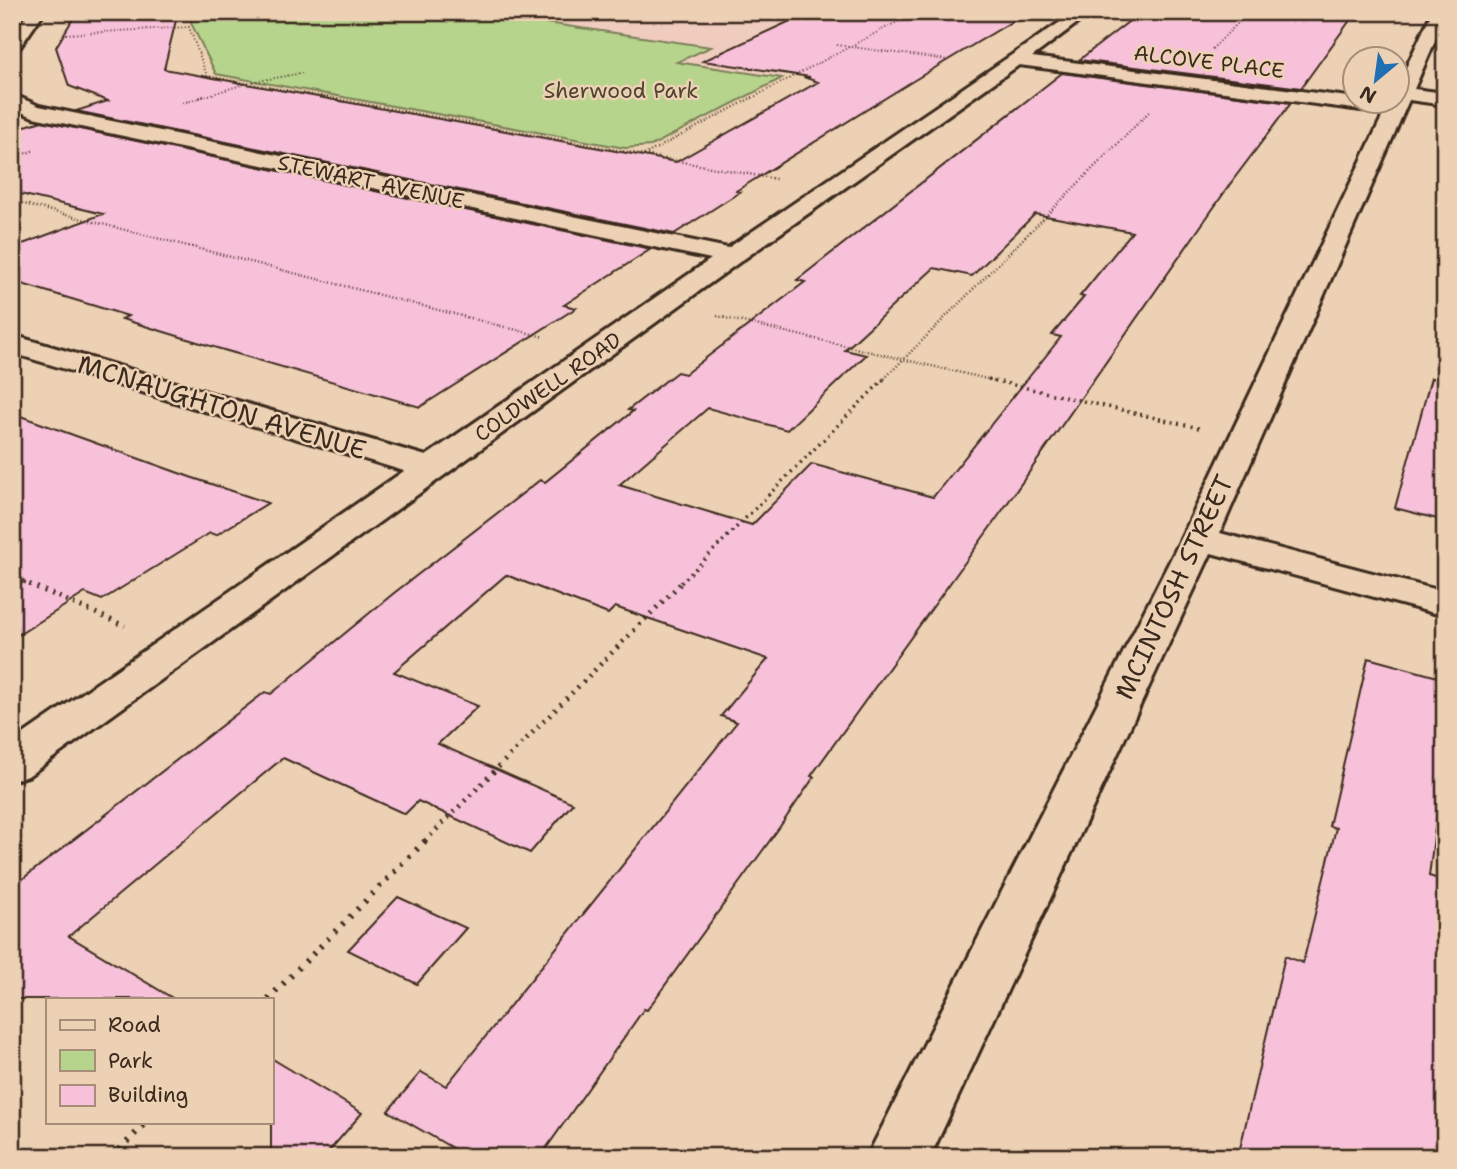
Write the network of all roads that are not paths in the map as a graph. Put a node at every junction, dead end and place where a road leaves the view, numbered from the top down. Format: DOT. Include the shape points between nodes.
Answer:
graph roads {
  1 [pos="37,12"];
  2 [pos="1085,12"];
  3 [pos="1440,12"];
  4 [pos="16,42"];
  5 [pos="1013,64"];
  6 [pos="1412,71"];
  7 [pos="1342,96"];
  8 [pos="1445,99"];
  9 [pos="12,100"];
  10 [pos="1412,100"];
  11 [pos="1391,116"];
  12 [pos="732,256"];
  13 [pos="12,344"];
  14 [pos="432,469"];
  15 [pos="1199,538"];
  16 [pos="1445,604"];
  17 [pos="12,765"];
  18 [pos="898,1157"];
  1 -- 4 [label="street"];
  2 -- 5 [label="street, COLDWELL ROAD"];
  3 -- 6 [label="street, MCINTOSH STREET"];
  5 -- 7 [label="street, ALCOVE PLACE"];
  5 -- 12 [label="street, COLDWELL ROAD"];
  8 -- 10 [label="street, ALCOVE PLACE"];
  9 -- 12 [label="street, STEWART AVENUE" via="33,111"];
  11 -- 15 [label="street, MCINTOSH STREET"];
  12 -- 14 [label="street, COLDWELL ROAD"];
  13 -- 14 [label="street, MCNAUGHTON AVENUE"];
  14 -- 17 [label="street, COLDWELL ROAD"];
  15 -- 16 [label="street"];
  15 -- 18 [label="street, MCINTOSH STREET"];
}
